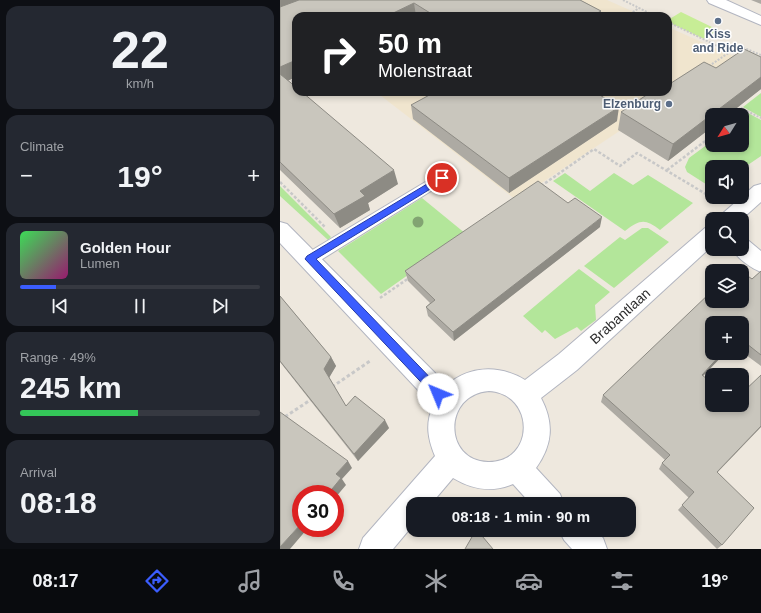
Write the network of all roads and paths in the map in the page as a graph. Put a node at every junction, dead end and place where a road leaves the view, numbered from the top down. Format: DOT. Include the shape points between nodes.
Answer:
graph roads {
  1 [pos="623,0"];
  2 [pos="714,0"];
  3 [pos="640,8"];
  4 [pos="634,12"];
  5 [pos="648,12"];
  6 [pos="761,21"];
  7 [pos="672,24"];
  8 [pos="730,52"];
  9 [pos="760,55"];
  10 [pos="705,69"];
  11 [pos="292,81"];
  12 [pos="285,85"];
  13 [pos="749,112"];
  14 [pos="761,118"];
  15 [pos="705,141"];
  16 [pos="667,170"];
  17 [pos="442,178"];
  18 [pos="280,182"];
  19 [pos="538,188"];
  20 [pos="761,191"];
  21 [pos="726,212"];
  22 [pos="737,212"];
  23 [pos="280,230"];
  24 [pos="705,240"];
  25 [pos="339,241"];
  26 [pos="749,253"];
  27 [pos="310,259"];
  28 [pos="761,263"];
  29 [pos="411,277"];
  30 [pos="360,312"];
  31 [pos="390,344"];
  32 [pos="325,391"];
  33 [pos="319,395"];
  34 [pos="525,395"];
  35 [pos="448,403"];
  36 [pos="280,420"];
  37 [pos="451,460"];
  38 [pos="516,468"];
  39 [pos="543,497"];
  40 [pos="581,537"];
  41 [pos="374,549"];
  42 [pos="592,549"];
  1 -- 3 [label="path"];
  2 -- 6 [label="street"];
  3 -- 4 [label="path"];
  3 -- 5 [label="path"];
  7 -- 8 [label="path"];
  8 -- 9 [label="path" via="740,46"];
  8 -- 10 [label="path"];
  11 -- 12 [label="path"];
  13 -- 14 [label="path"];
  15 -- 16 [label="path"];
  16 -- 19 [label="path" via="637,153 620,166 594,149"];
  16 -- 21 [label="path"];
  17 -- 25 [label="lane"];
  18 -- 25 [label="path"];
  20 -- 22 [label="street"];
  23 -- 27 [label="street"];
  24 -- 34 [label="street, Brabantlaan" via="568,362"];
  25 -- 27 [label="lane"];
  26 -- 28 [label="street"];
  27 -- 30 [label="street"];
  29 -- 30 [label="path"];
  30 -- 31 [label="street"];
  31 -- 32 [label="path" via="369,358 371,361"];
  31 -- 35 [label="street"];
  33 -- 36 [label="path"];
  34 -- 35 [label="street" via="509,384 494,381 477,382 463,389"];
  34 -- 38 [label="street" via="532,403 537,416 538,430 535,444 528,457"];
  35 -- 37 [label="street" via="440,426 441,440"];
  37 -- 38 [label="street" via="469,472 484,476 501,474"];
  37 -- 41 [label="street"];
  38 -- 39 [label="street"];
  40 -- 42 [label="street"];
}
